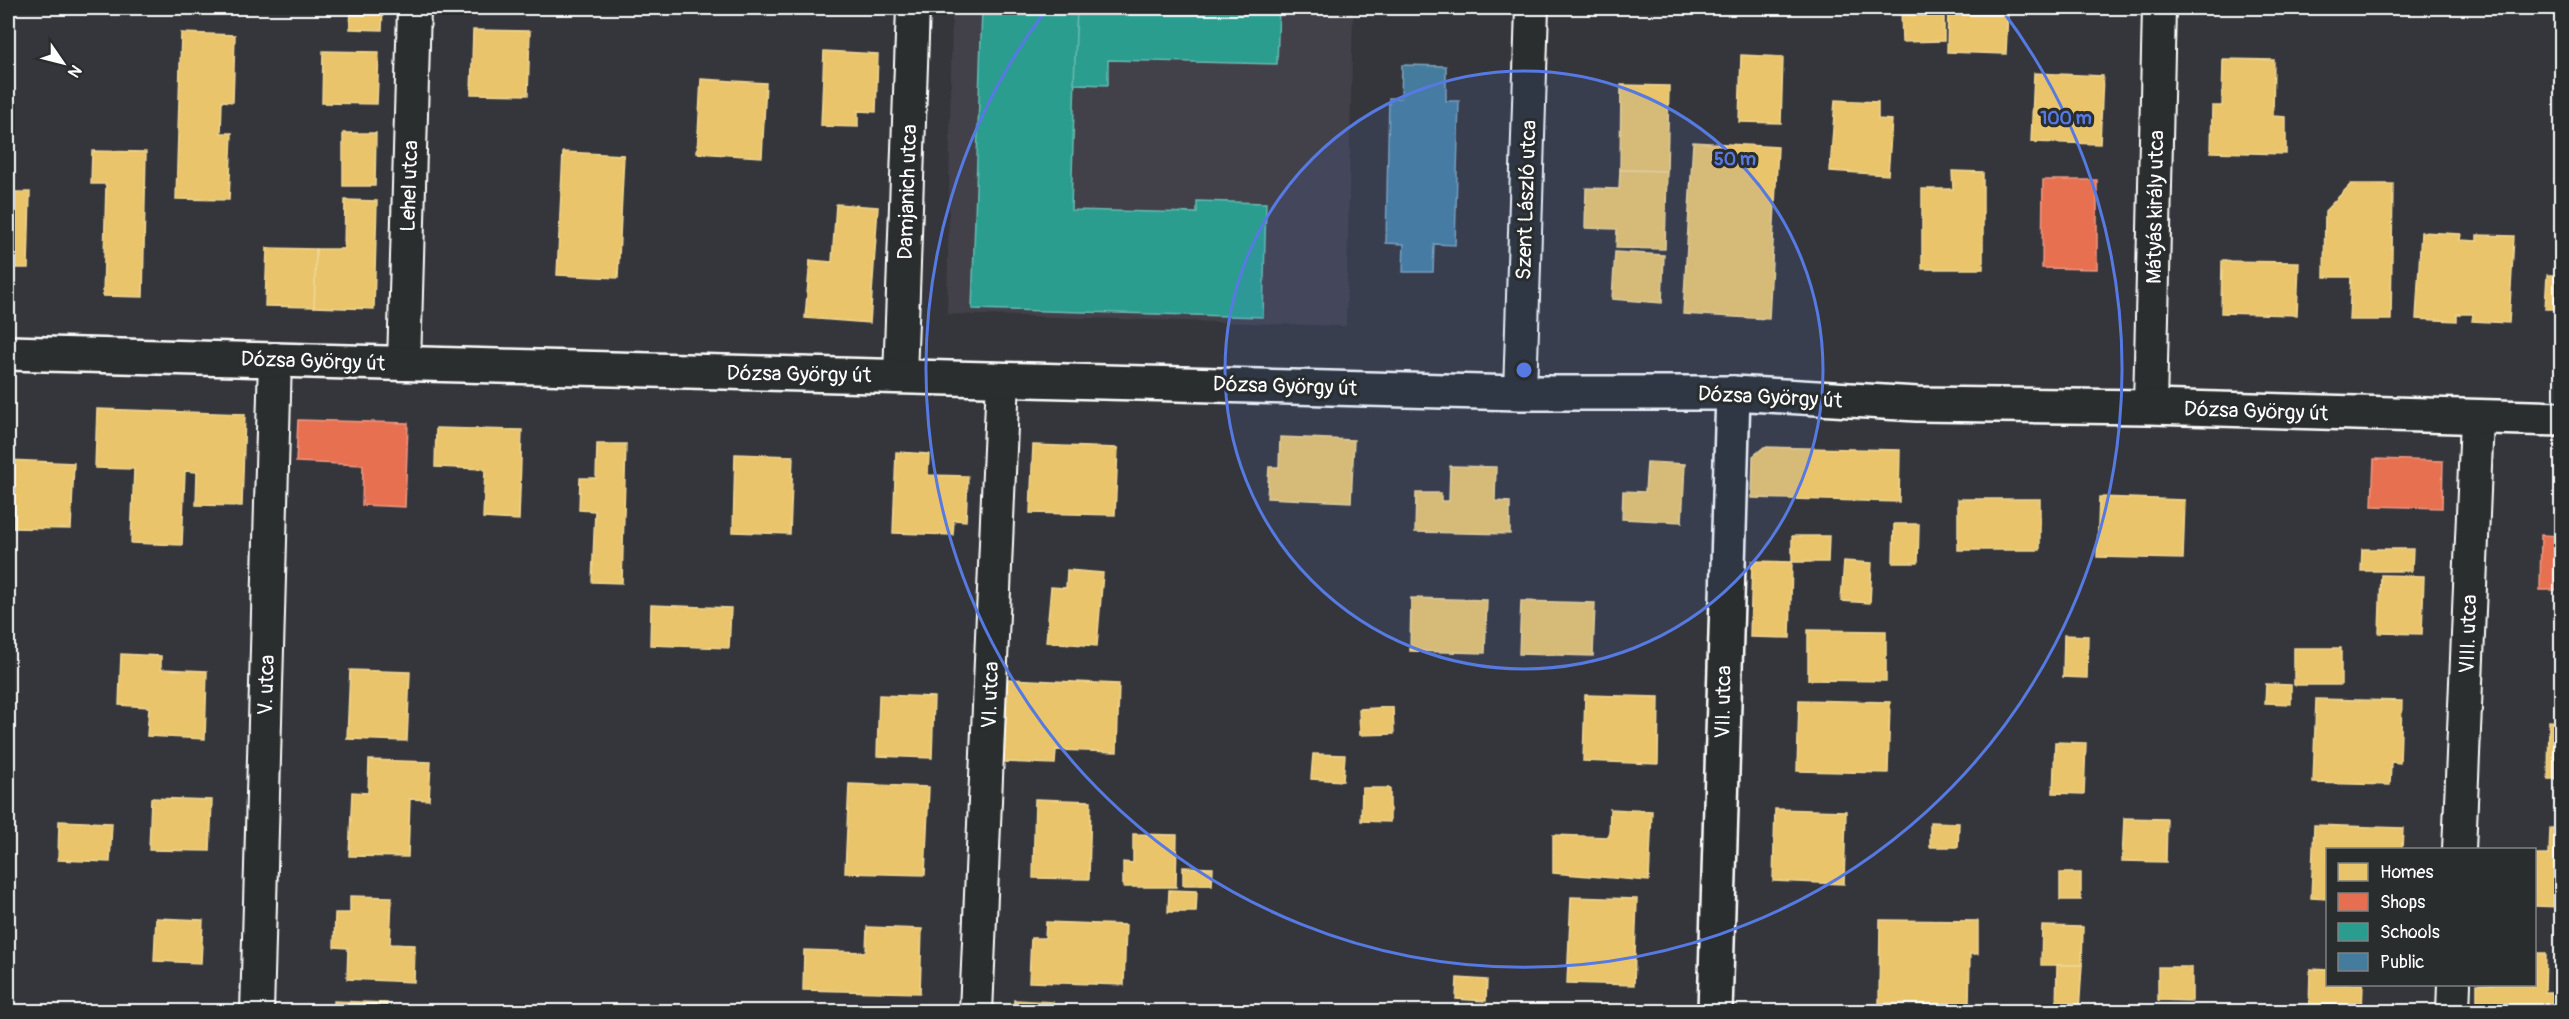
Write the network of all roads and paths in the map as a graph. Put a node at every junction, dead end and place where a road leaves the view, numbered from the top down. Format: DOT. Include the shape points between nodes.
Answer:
graph roads {
  1 [pos="414,8"];
  2 [pos="912,8"];
  3 [pos="1532,8"];
  4 [pos="2159,8"];
  5 [pos="8,353"];
  6 [pos="275,359"];
  7 [pos="404,364"];
  8 [pos="900,377"];
  9 [pos="1003,379"];
  10 [pos="1520,393"];
  11 [pos="1733,393"];
  12 [pos="2150,407"];
  13 [pos="2477,418"];
  14 [pos="2562,419"];
  15 [pos="2459,848"];
  16 [pos="2454,986"];
  17 [pos="257,1011"];
  18 [pos="976,1011"];
  19 [pos="1715,1011"];
  20 [pos="2453,1011"];
  1 -- 7 [label="street, Lehel utca"];
  2 -- 8 [label="street, Damjanich utca"];
  3 -- 10 [label="street, Szent László utca"];
  4 -- 12 [label="street, Mátyás király utca"];
  5 -- 6 [label="street, Dózsa György út"];
  6 -- 7 [label="street, Dózsa György út"];
  6 -- 17 [label="street, V. utca"];
  7 -- 8 [label="street, Dózsa György út"];
  8 -- 9 [label="street, Dózsa György út"];
  9 -- 10 [label="street, Dózsa György út"];
  9 -- 18 [label="street, VI. utca"];
  10 -- 11 [label="street, Dózsa György út"];
  11 -- 12 [label="street, Dózsa György út" via="1917,404"];
  11 -- 19 [label="street, VII. utca"];
  12 -- 13 [label="street, Dózsa György út"];
  13 -- 14 [label="street, Dózsa György út"];
  13 -- 15 [label="street, VIII. utca"];
  16 -- 20 [label="street"];
}
